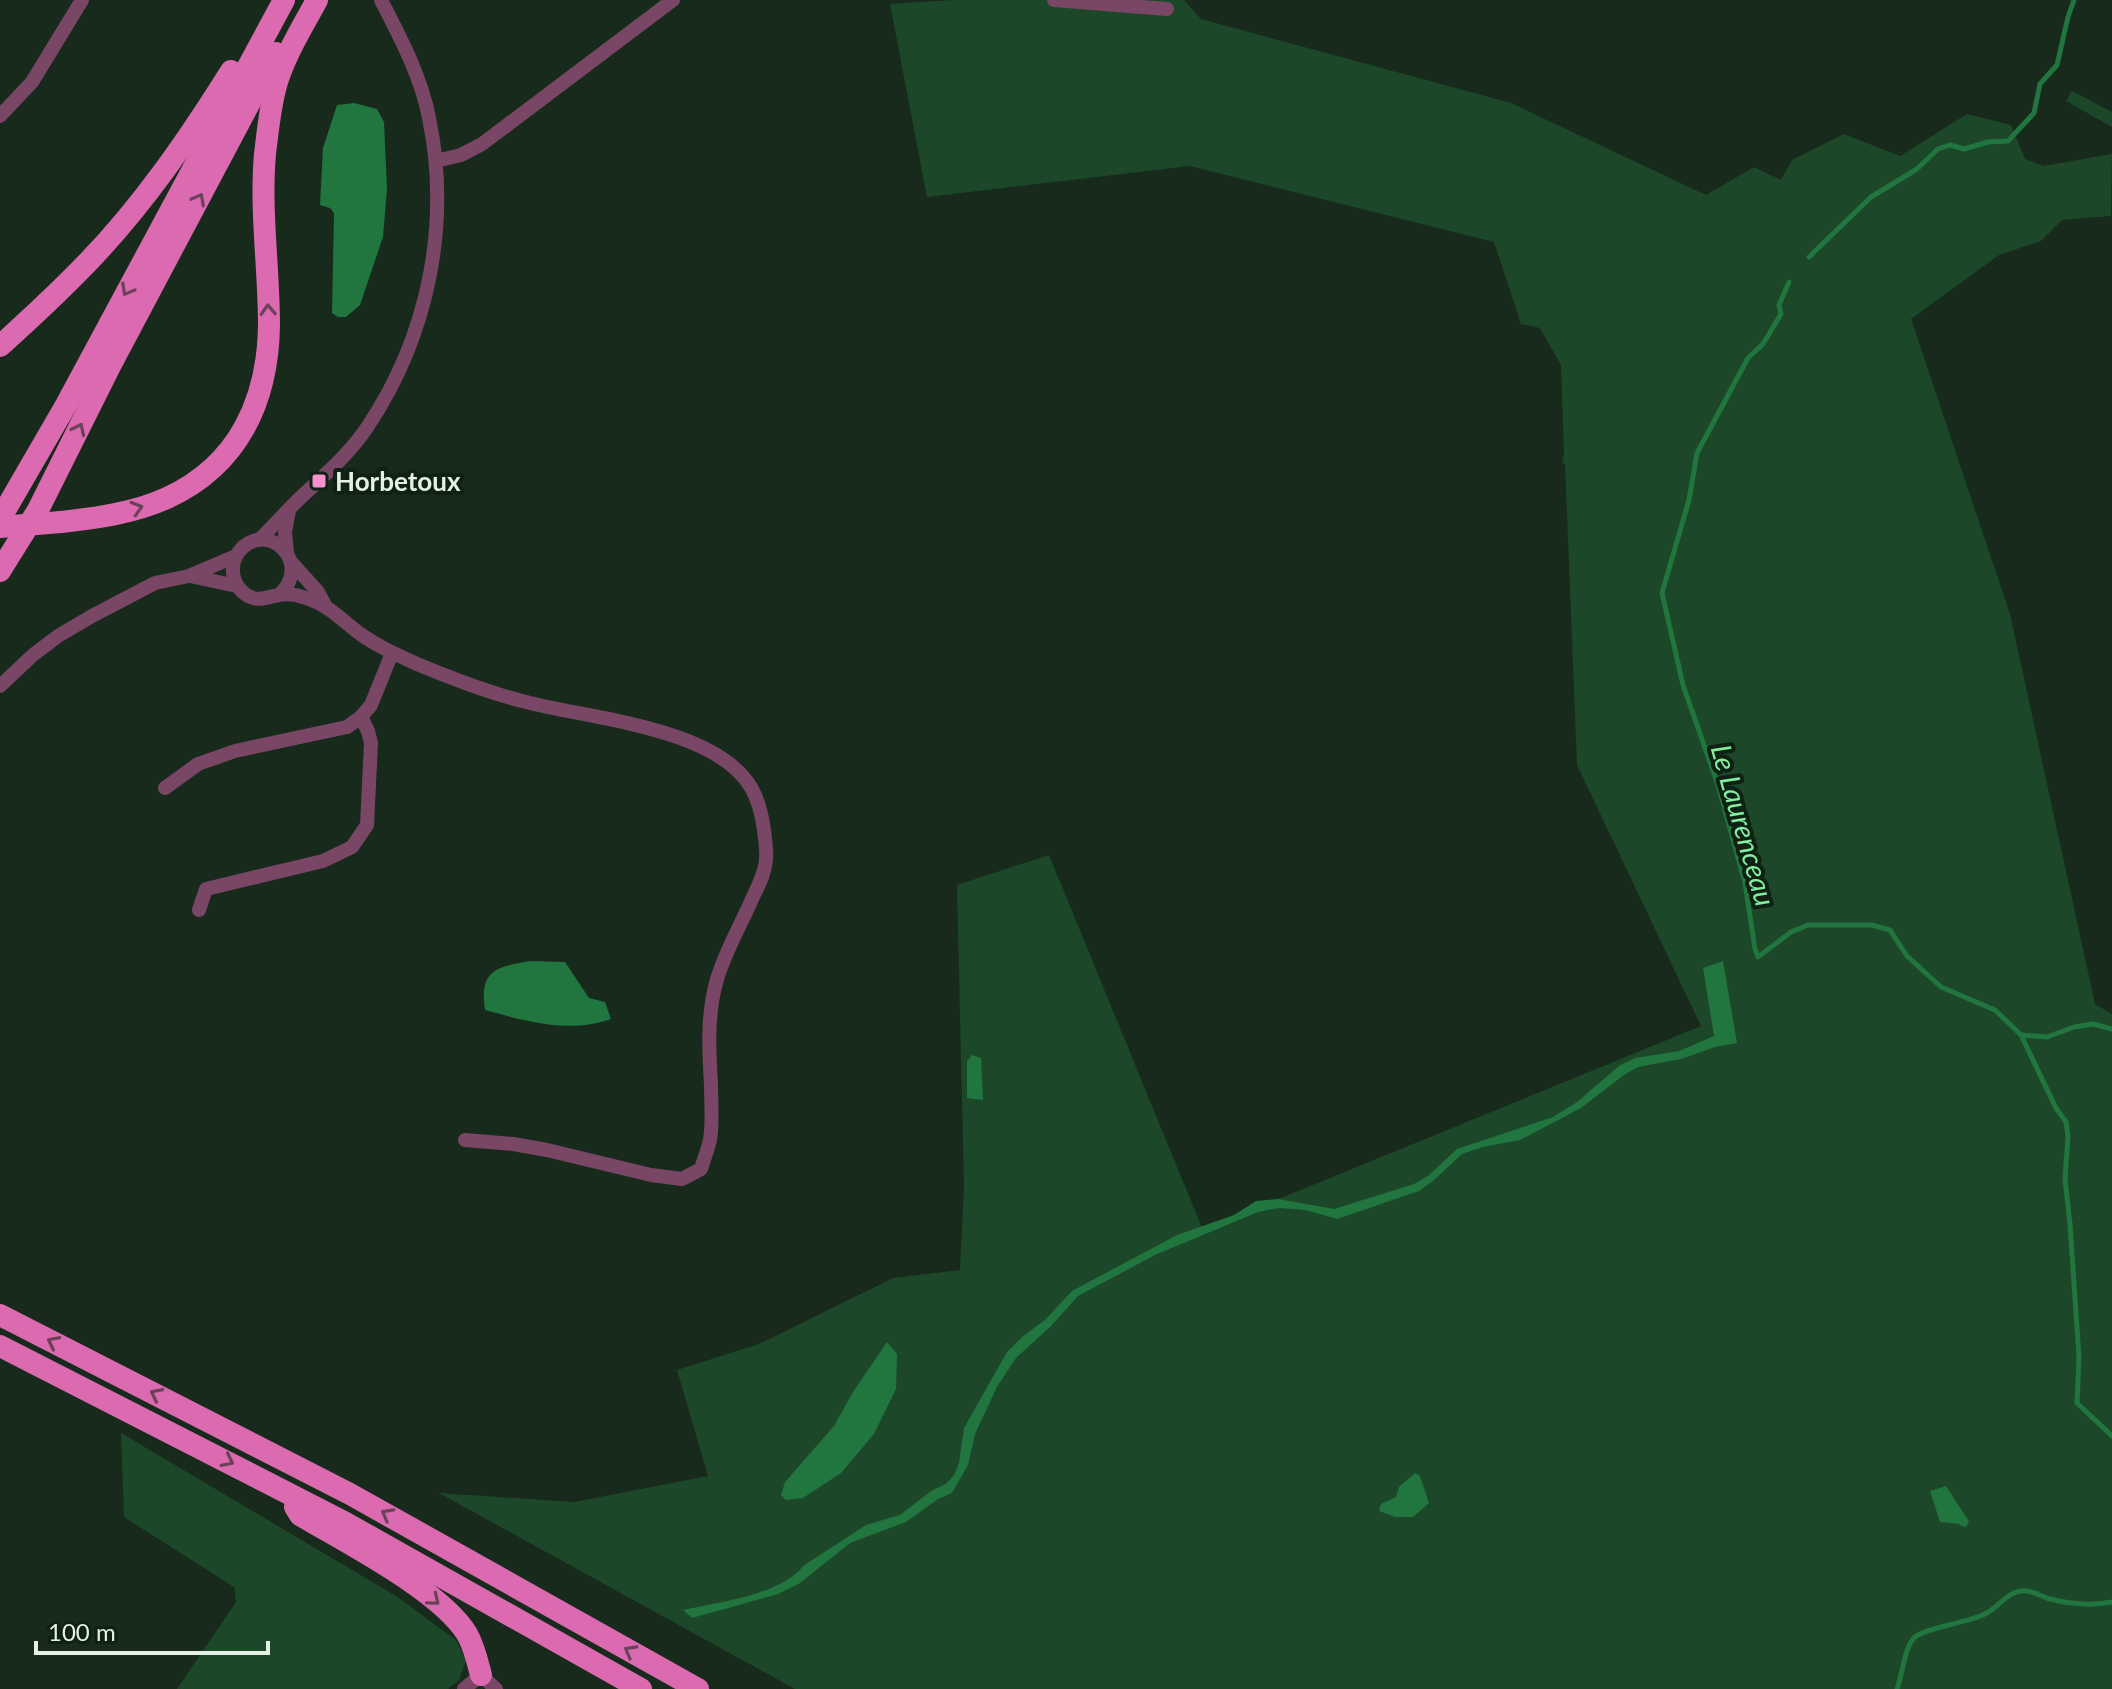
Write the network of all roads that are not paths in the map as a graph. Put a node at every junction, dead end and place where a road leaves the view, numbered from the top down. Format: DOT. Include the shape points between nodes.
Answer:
graph roads {
  1 [pos="82,0"];
  2 [pos="270,0"];
  3 [pos="284,0"];
  4 [pos="304,0"];
  5 [pos="317,0"];
  6 [pos="381,0"];
  7 [pos="673,0"];
  8 [pos="1054,0"];
  9 [pos="1167,9"];
  10 [pos="0,116"];
  11 [pos="436,161"];
  12 [pos="0,346"];
  13 [pos="290,509"];
  14 [pos="0,519"];
  15 [pos="0,527"];
  16 [pos="259,540"];
  17 [pos="236,556"];
  18 [pos="289,557"];
  19 [pos="0,571"];
  20 [pos="189,576"];
  21 [pos="237,586"];
  22 [pos="279,595"];
  23 [pos="325,605"];
  24 [pos="392,653"];
  25 [pos="0,686"];
  26 [pos="361,717"];
  27 [pos="165,788"];
  28 [pos="199,910"];
  29 [pos="465,1140"];
  30 [pos="0,1315"];
  31 [pos="0,1346"];
  32 [pos="283,1490"];
  33 [pos="480,1684"];
  34 [pos="641,1689"];
  35 [pos="698,1689"];
  1 -- 10 [label="street" via="32,82"];
  2 -- 12 [label="highway" via="214,98 149,189 89,261"];
  3 -- 14 [label="highway, one-way"];
  19 -- 4 [label="highway, one-way" via="38,510"];
  15 -- 5 [label="highway, one-way, bridge" via="123,513 167,498 225,456 245,429 264,376 268,342 264,192 269,126 277,82"];
  6 -- 11 [label="street" via="415,71"];
  7 -- 11 [label="street" via="482,144"];
  8 -- 9 [label="street"];
  11 -- 13 [label="street" via="436,243 418,324 402,365 367,428"];
  13 -- 16 [label="street"];
  13 -- 18 [label="street" via="285,532"];
  16 -- 17 [label="street"];
  16 -- 18 [label="street" via="272,541"];
  17 -- 20 [label="street"];
  17 -- 21 [label="street" via="232,571"];
  18 -- 22 [label="street" via="292,576"];
  18 -- 23 [label="street"];
  20 -- 21 [label="street"];
  20 -- 25 [label="street" via="155,583 92,616 33,655"];
  21 -- 22 [label="street" via="256,599"];
  22 -- 23 [label="street"];
  23 -- 24 [label="street"];
  24 -- 26 [label="street"];
  24 -- 29 [label="street" via="479,689 685,740 735,768 761,811 767,857 763,874 715,986 709,1031 710,1141 701,1169 682,1179 547,1150"];
  26 -- 27 [label="street" via="347,727 210,759"];
  26 -- 28 [label="street" via="371,743 367,825 352,847 323,861 206,889"];
  35 -- 30 [label="highway, one-way" via="350,1494"];
  31 -- 32 [label="highway, one-way"];
  32 -- 33 [label="highway, one-way" via="300,1515 430,1596 450,1614 470,1640"];
  32 -- 34 [label="highway"];
}
